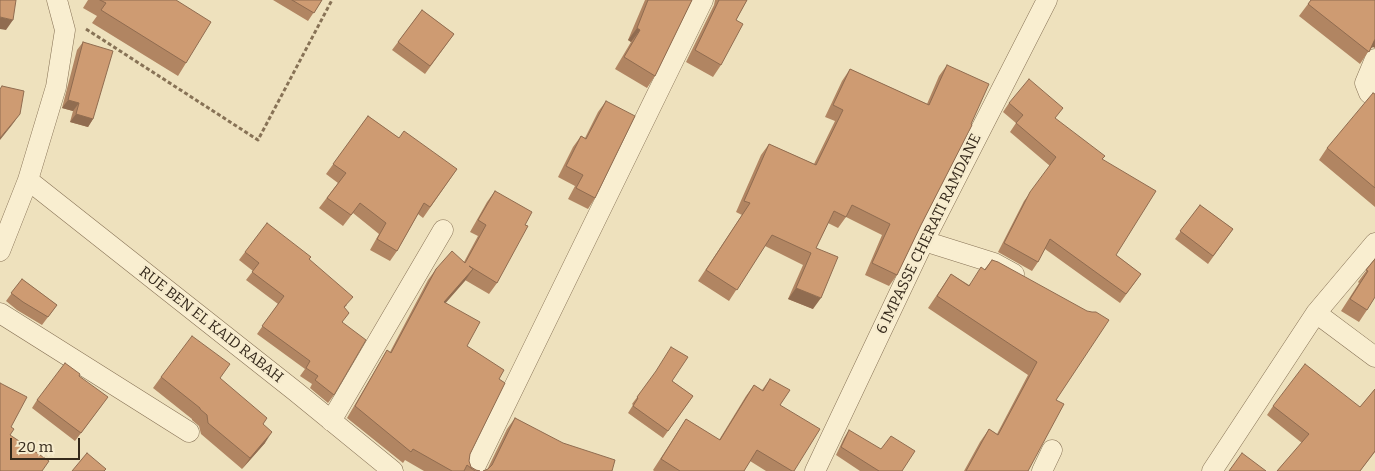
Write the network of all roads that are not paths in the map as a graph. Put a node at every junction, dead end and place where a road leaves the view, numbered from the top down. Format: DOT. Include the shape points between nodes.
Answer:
graph roads {
  1 [pos="702,0"];
  2 [pos="1048,0"];
  3 [pos="59,6"];
  4 [pos="1375,59"];
  5 [pos="1375,98"];
  6 [pos="28,180"];
  7 [pos="443,230"];
  8 [pos="924,240"];
  9 [pos="1375,242"];
  10 [pos="0,252"];
  11 [pos="1027,281"];
  12 [pos="0,313"];
  13 [pos="1316,313"];
  14 [pos="1375,357"];
  15 [pos="331,421"];
  16 [pos="189,432"];
  17 [pos="1052,450"];
  18 [pos="393,471"];
  19 [pos="473,471"];
  20 [pos="815,471"];
  21 [pos="1042,471"];
  22 [pos="1212,471"];
  1 -- 19 [label="street"];
  2 -- 8 [label="street, 6 IMPASSE CHERATI RAMDANE"];
  3 -- 6 [label="street" via="65,30 56,87"];
  4 -- 5 [label="street" via="1365,83"];
  6 -- 10 [label="street"];
  6 -- 15 [label="street, RUE BEN EL KAID RABAH"];
  7 -- 15 [label="street"];
  8 -- 11 [label="street" via="994,263"];
  8 -- 20 [label="street, 6 IMPASSE CHERATI RAMDANE"];
  9 -- 13 [label="street"];
  12 -- 16 [label="street"];
  13 -- 14 [label="street"];
  13 -- 22 [label="street"];
  15 -- 18 [label="street, RUE BEN EL KAID RABAH"];
  17 -- 21 [label="street"];
}
